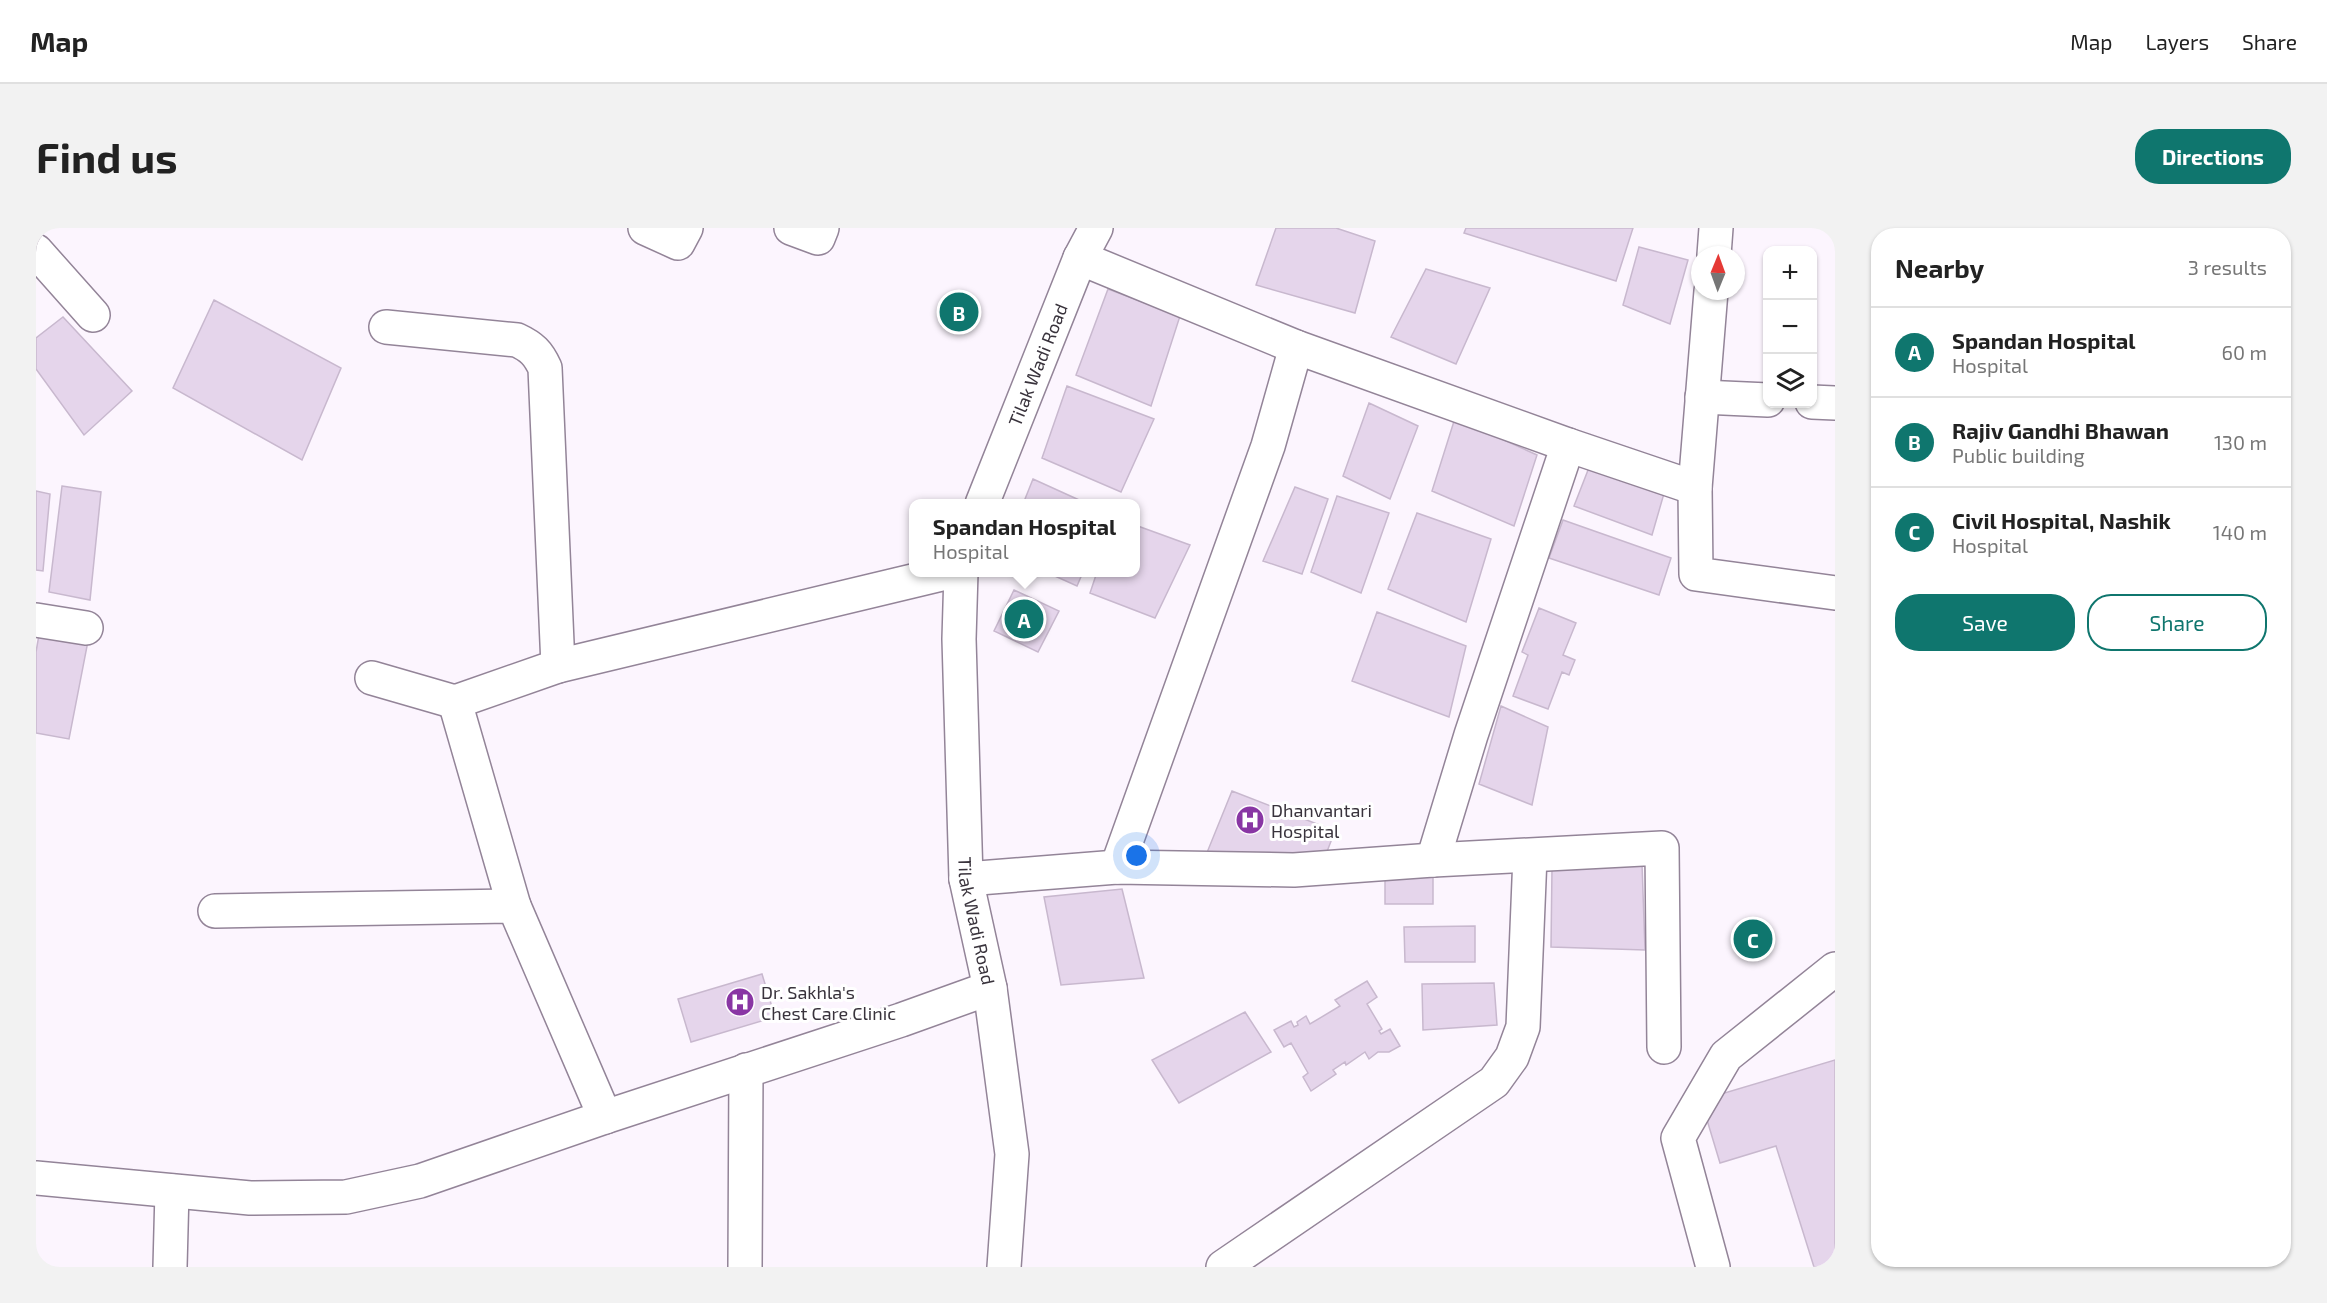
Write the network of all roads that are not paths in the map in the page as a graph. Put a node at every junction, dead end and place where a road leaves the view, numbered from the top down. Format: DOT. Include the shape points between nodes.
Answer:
graph roads {
  1 [pos="46,228"];
  2 [pos="645,228"];
  3 [pos="686,228"];
  4 [pos="791,228"];
  5 [pos="822,228"];
  6 [pos="1096,228"];
  7 [pos="1716,228"];
  8 [pos="36,246"];
  9 [pos="1715,246"];
  10 [pos="36,251"];
  11 [pos="1080,258"];
  12 [pos="1710,300"];
  13 [pos="93,315"];
  14 [pos="386,327"];
  15 [pos="1296,347"];
  16 [pos="1702,397"];
  17 [pos="1763,400"];
  18 [pos="1817,402"];
  19 [pos="1835,403"];
  20 [pos="1568,444"];
  21 [pos="1695,488"];
  22 [pos="984,499"];
  23 [pos="934,577"];
  24 [pos="961,577"];
  25 [pos="1835,593"];
  26 [pos="36,620"];
  27 [pos="86,628"];
  28 [pos="558,666"];
  29 [pos="372,678"];
  30 [pos="454,702"];
  31 [pos="1530,855"];
  32 [pos="1433,860"];
  33 [pos="1117,867"];
  34 [pos="966,879"];
  35 [pos="514,906"];
  36 [pos="215,911"];
  37 [pos="1835,969"];
  38 [pos="990,988"];
  39 [pos="1664,1047"];
  40 [pos="746,1070"];
  41 [pos="604,1117"];
  42 [pos="36,1178"];
  43 [pos="172,1191"];
  44 [pos="170,1267"];
  45 [pos="746,1267"];
  46 [pos="1004,1267"];
  47 [pos="1223,1267"];
  48 [pos="1713,1267"];
  1 -- 8 [label="street"];
  2 -- 3 [label="street" via="678,243"];
  4 -- 5 [label="street" via="818,238"];
  6 -- 11 [label="street, Tilak Wadi Road"];
  7 -- 9 [label="street"];
  10 -- 13 [label="street"];
  11 -- 15 [label="street"];
  11 -- 22 [label="street, Tilak Wadi Road"];
  12 -- 16 [label="street"];
  14 -- 28 [label="street" via="517,340 533,347 540,356 545,368"];
  15 -- 20 [label="street"];
  15 -- 33 [label="street" via="1268,446"];
  16 -- 17 [label="street"];
  16 -- 21 [label="street"];
  18 -- 19 [label="street"];
  20 -- 21 [label="street"];
  20 -- 32 [label="street"];
  21 -- 25 [label="street" via="1696,574"];
  23 -- 28 [label="street"];
  24 -- 34 [label="street, Tilak Wadi Road"];
  26 -- 27 [label="street"];
  28 -- 30 [label="street"];
  29 -- 30 [label="street"];
  30 -- 35 [label="street"];
  31 -- 32 [label="street"];
  31 -- 39 [label="street" via="1662,848"];
  31 -- 47 [label="street" via="1523,1028 1512,1057 1494,1082"];
  32 -- 33 [label="street" via="1271,870"];
  33 -- 34 [label="street"];
  34 -- 38 [label="street, Tilak Wadi Road"];
  35 -- 36 [label="street"];
  35 -- 41 [label="street"];
  37 -- 48 [label="street" via="1726,1056 1678,1138"];
  38 -- 40 [label="street"];
  38 -- 46 [label="street, Tilak Wadi Road" via="1012,1154"];
  40 -- 41 [label="street"];
  40 -- 45 [label="street"];
  41 -- 43 [label="street" via="420,1181 346,1197 250,1198"];
  42 -- 43 [label="street"];
  43 -- 44 [label="street"];
}
